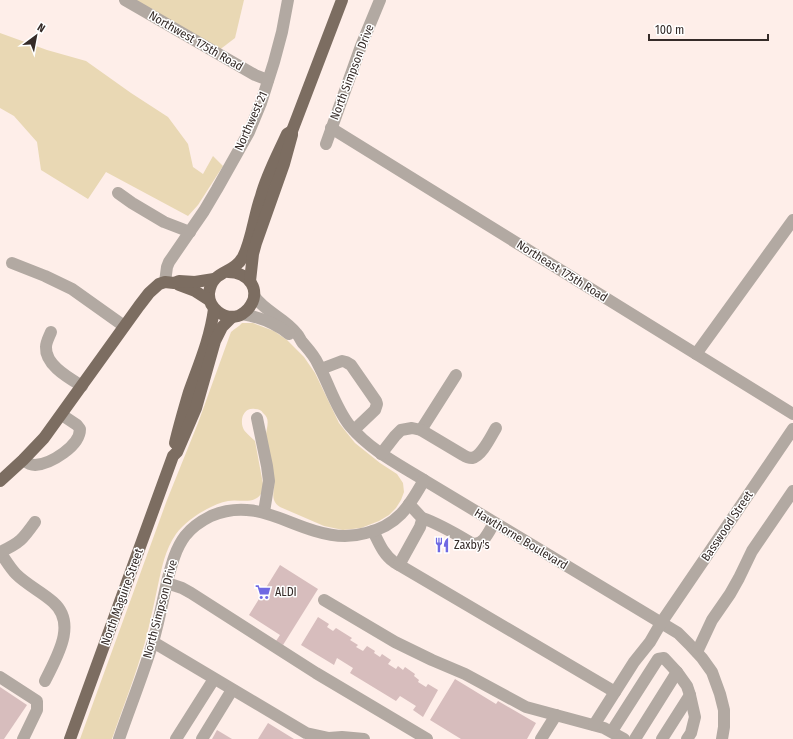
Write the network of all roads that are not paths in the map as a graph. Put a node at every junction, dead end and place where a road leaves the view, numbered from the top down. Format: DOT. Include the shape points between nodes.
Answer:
graph roads {
  1 [pos="125,0"];
  2 [pos="288,0"];
  3 [pos="342,0"];
  4 [pos="380,0"];
  5 [pos="268,80"];
  6 [pos="331,128"];
  7 [pos="292,131"];
  8 [pos="326,144"];
  9 [pos="118,193"];
  10 [pos="793,220"];
  11 [pos="190,232"];
  12 [pos="12,262"];
  13 [pos="228,272"];
  14 [pos="214,279"];
  15 [pos="250,281"];
  16 [pos="170,282"];
  17 [pos="254,296"];
  18 [pos="212,304"];
  19 [pos="237,316"];
  20 [pos="124,326"];
  21 [pos="51,332"];
  22 [pos="301,340"];
  23 [pos="696,354"];
  24 [pos="321,369"];
  25 [pos="456,375"];
  26 [pos="82,386"];
  27 [pos="793,414"];
  28 [pos="62,415"];
  29 [pos="257,418"];
  30 [pos="496,428"];
  31 [pos="354,430"];
  32 [pos="421,430"];
  33 [pos="793,430"];
  34 [pos="382,454"];
  35 [pos="173,456"];
  36 [pos="23,460"];
  37 [pos="424,480"];
  38 [pos="0,481"];
  39 [pos="793,491"];
  40 [pos="409,504"];
  41 [pos="264,512"];
  42 [pos="422,518"];
  43 [pos="35,522"];
  44 [pos="494,523"];
  45 [pos="373,531"];
  46 [pos="0,552"];
  47 [pos="399,565"];
  48 [pos="167,583"];
  49 [pos="324,600"];
  50 [pos="660,623"];
  51 [pos="153,642"];
  52 [pos="697,652"];
  53 [pos="677,672"];
  54 [pos="0,677"];
  55 [pos="214,679"];
  56 [pos="45,681"];
  57 [pos="232,690"];
  58 [pos="615,692"];
  59 [pos="690,695"];
  60 [pos="556,715"];
  61 [pos="594,725"];
  62 [pos="612,731"];
  63 [pos="23,739"];
  64 [pos="70,739"];
  65 [pos="119,739"];
  66 [pos="176,739"];
  67 [pos="202,739"];
  68 [pos="364,739"];
  69 [pos="427,739"];
  70 [pos="541,739"];
  71 [pos="624,739"];
  72 [pos="635,739"];
  73 [pos="662,739"];
  74 [pos="687,739"];
  75 [pos="722,739"];
  1 -- 5 [label="street, Northwest 175th Road"];
  2 -- 5 [label="street, Northwest 21"];
  3 -- 7 [label="main road"];
  4 -- 6 [label="street, North Simpson Drive"];
  5 -- 11 [label="street, Northwest 21" via="249,132"];
  6 -- 8 [label="street, North Simpson Drive"];
  6 -- 23 [label="street, Northeast 175th Road"];
  7 -- 13 [label="main road" via="287,134 267,175 243,258"];
  7 -- 15 [label="main road" via="284,164 256,243"];
  9 -- 11 [label="street" via="164,222"];
  10 -- 23 [label="street"];
  11 -- 16 [label="street, Northwest 21" via="169,262 167,267"];
  12 -- 20 [label="street" via="72,289"];
  13 -- 14 [label="main road"];
  13 -- 15 [label="main road" via="242,274"];
  14 -- 16 [label="main road"];
  14 -- 18 [label="main road" via="210,290"];
  15 -- 17 [label="main road"];
  16 -- 18 [label="main road" via="195,291"];
  16 -- 20 [label="main road" via="159,284 149,293"];
  17 -- 19 [label="main road" via="250,307"];
  17 -- 22 [label="street, Hawthorne Boulevard"];
  18 -- 19 [label="main road" via="223,315"];
  18 -- 35 [label="main road, North Maguire Street" via="209,338 188,394 172,450"];
  19 -- 22 [label="street, Hawthorne Boulevard" via="253,316 271,322"];
  19 -- 35 [label="main road, North Maguire Street" via="222,327 215,341 196,408"];
  20 -- 26 [label="main road"];
  21 -- 26 [label="street" via="46,346 49,360 62,373"];
  22 -- 24 [label="street, Hawthorne Boulevard"];
  23 -- 27 [label="street, Northeast 175th Road"];
  24 -- 31 [label="street, Hawthorne Boulevard" via="340,410"];
  24 -- 31 [label="street" via="342,361 346,362 351,365 376,402 375,410"];
  25 -- 32 [label="street"];
  26 -- 28 [label="main road"];
  28 -- 36 [label="main road"];
  28 -- 36 [label="street" via="80,429 79,436 70,447 47,463 34,465"];
  29 -- 41 [label="street" via="268,466 269,481"];
  30 -- 32 [label="street" via="481,452 471,458 463,456"];
  31 -- 34 [label="street, Hawthorne Boulevard"];
  32 -- 34 [label="street" via="401,430"];
  33 -- 50 [label="street, Basswood Street"];
  34 -- 37 [label="street, Hawthorne Boulevard"];
  35 -- 64 [label="main road, North Maguire Street"];
  36 -- 38 [label="main road"];
  37 -- 40 [label="street, North Simpson Drive"];
  37 -- 44 [label="street, Hawthorne Boulevard"];
  39 -- 52 [label="street" via="752,551 730,594 712,620"];
  40 -- 42 [label="street"];
  40 -- 45 [label="street, North Simpson Drive" via="388,525"];
  41 -- 45 [label="street, North Simpson Drive" via="305,528 332,535 359,535"];
  41 -- 48 [label="street, North Simpson Drive" via="234,510 219,513 192,527 173,559"];
  42 -- 44 [label="street" via="447,528 473,544 482,541"];
  42 -- 47 [label="street" via="420,527"];
  43 -- 46 [label="street" via="24,538"];
  44 -- 50 [label="street, Hawthorne Boulevard"];
  45 -- 47 [label="street" via="387,557"];
  46 -- 56 [label="street" via="20,578 55,603 63,617 63,638"];
  47 -- 58 [label="street"];
  48 -- 51 [label="street, North Simpson Drive"];
  48 -- 69 [label="street" via="191,593 316,673"];
  49 -- 60 [label="street" via="395,642 465,674 526,707"];
  50 -- 52 [label="street, Hawthorne Boulevard" via="678,633"];
  50 -- 58 [label="street, Basswood Street" via="650,642"];
  51 -- 55 [label="street"];
  51 -- 65 [label="street, North Simpson Drive"];
  52 -- 75 [label="street, Hawthorne Boulevard" via="712,672 720,694 724,710"];
  53 -- 59 [label="street"];
  53 -- 62 [label="street" via="664,658 658,659"];
  53 -- 72 [label="street"];
  54 -- 63 [label="street" via="37,701 37,710"];
  55 -- 57 [label="street"];
  55 -- 66 [label="street"];
  57 -- 67 [label="street"];
  57 -- 68 [label="street" via="306,733 329,738"];
  58 -- 61 [label="street, Basswood Street"];
  59 -- 73 [label="street"];
  59 -- 74 [label="street" via="695,717"];
  60 -- 61 [label="street"];
  60 -- 70 [label="street"];
  61 -- 62 [label="street"];
  62 -- 71 [label="street"];
}
